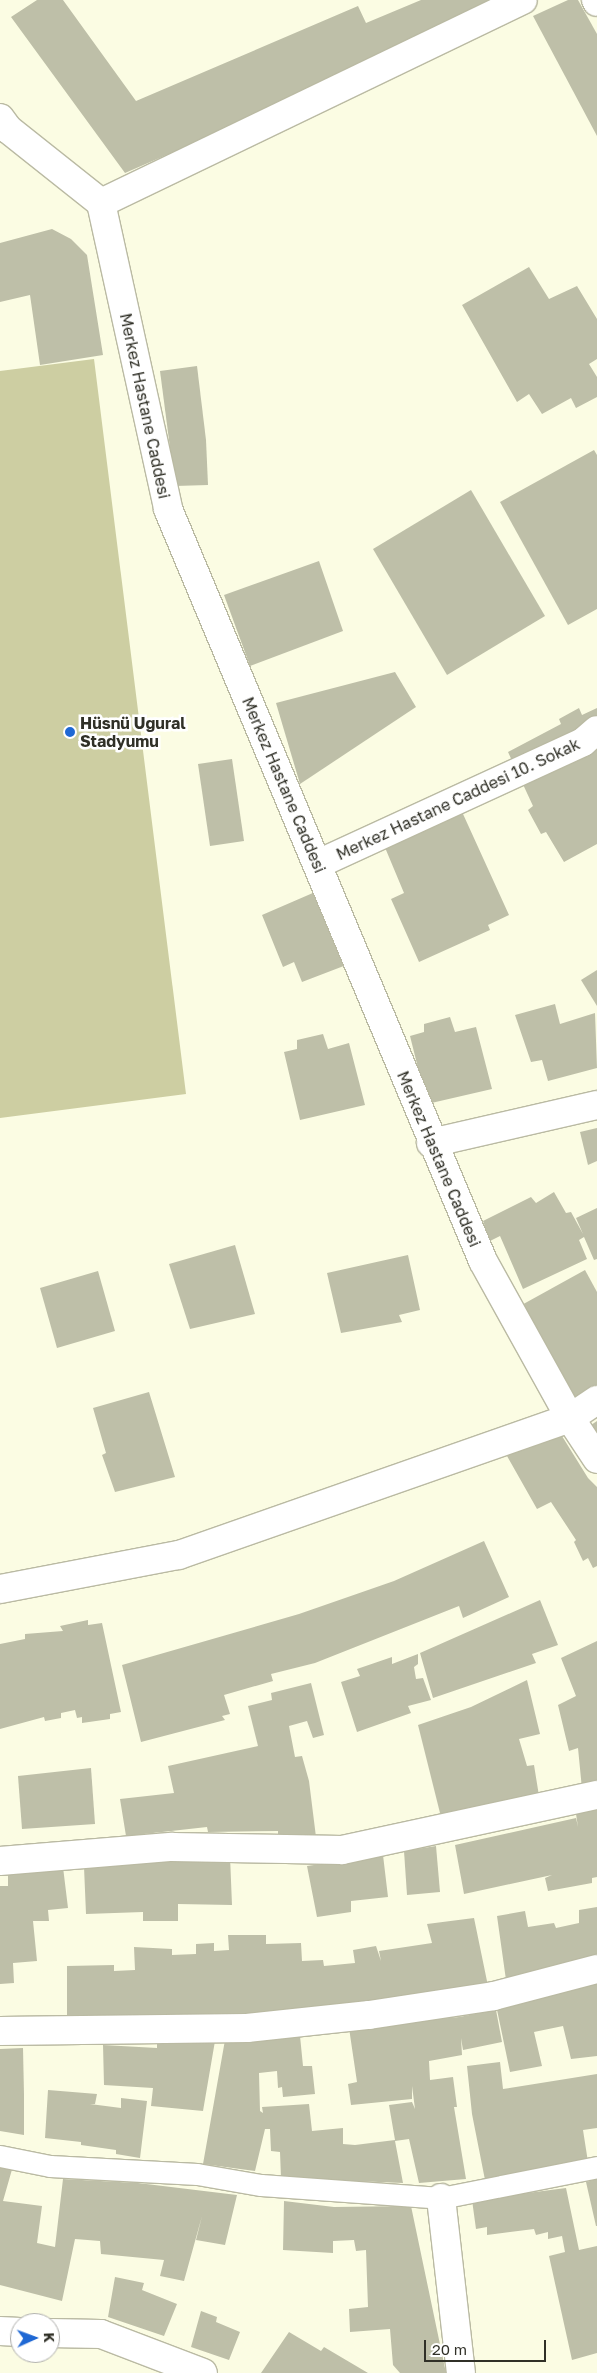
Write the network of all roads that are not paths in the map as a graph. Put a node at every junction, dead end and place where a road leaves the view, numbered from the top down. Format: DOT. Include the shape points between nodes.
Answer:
graph roads {
  1 [pos="523,0"];
  2 [pos="0,118"];
  3 [pos="101,203"];
  4 [pos="597,730"];
  5 [pos="318,864"];
  6 [pos="597,1105"];
  7 [pos="431,1143"];
  8 [pos="597,1400"];
  9 [pos="570,1418"];
  10 [pos="597,1459"];
  11 [pos="0,1589"];
  12 [pos="597,1795"];
  13 [pos="0,1861"];
  14 [pos="597,1969"];
  15 [pos="0,2031"];
  16 [pos="0,2156"];
  17 [pos="597,2168"];
  18 [pos="441,2198"];
  19 [pos="60,2333"];
  20 [pos="203,2373"];
  21 [pos="461,2373"];
  1 -- 3 [label="street"];
  2 -- 3 [label="street" via="8,129"];
  3 -- 5 [label="street, Merkez Hastane Caddesi" via="168,509"];
  4 -- 5 [label="street, Merkez Hastane Caddesi 10. Sokak" via="582,742"];
  5 -- 7 [label="street, Merkez Hastane Caddesi"];
  6 -- 7 [label="street"];
  7 -- 9 [label="street, Merkez Hastane Caddesi" via="483,1261"];
  8 -- 9 [label="street"];
  9 -- 10 [label="street, Merkez Hastane Caddesi"];
  9 -- 11 [label="street" via="179,1555"];
  12 -- 13 [label="street" via="342,1850 172,1847"];
  14 -- 15 [label="street" via="494,1996 369,2015 247,2028"];
  16 -- 18 [label="lane" via="50,2166 198,2174 261,2185"];
  17 -- 18 [label="lane"];
  18 -- 21 [label="street"];
  19 -- 20 [label="street" via="101,2334"];
}
